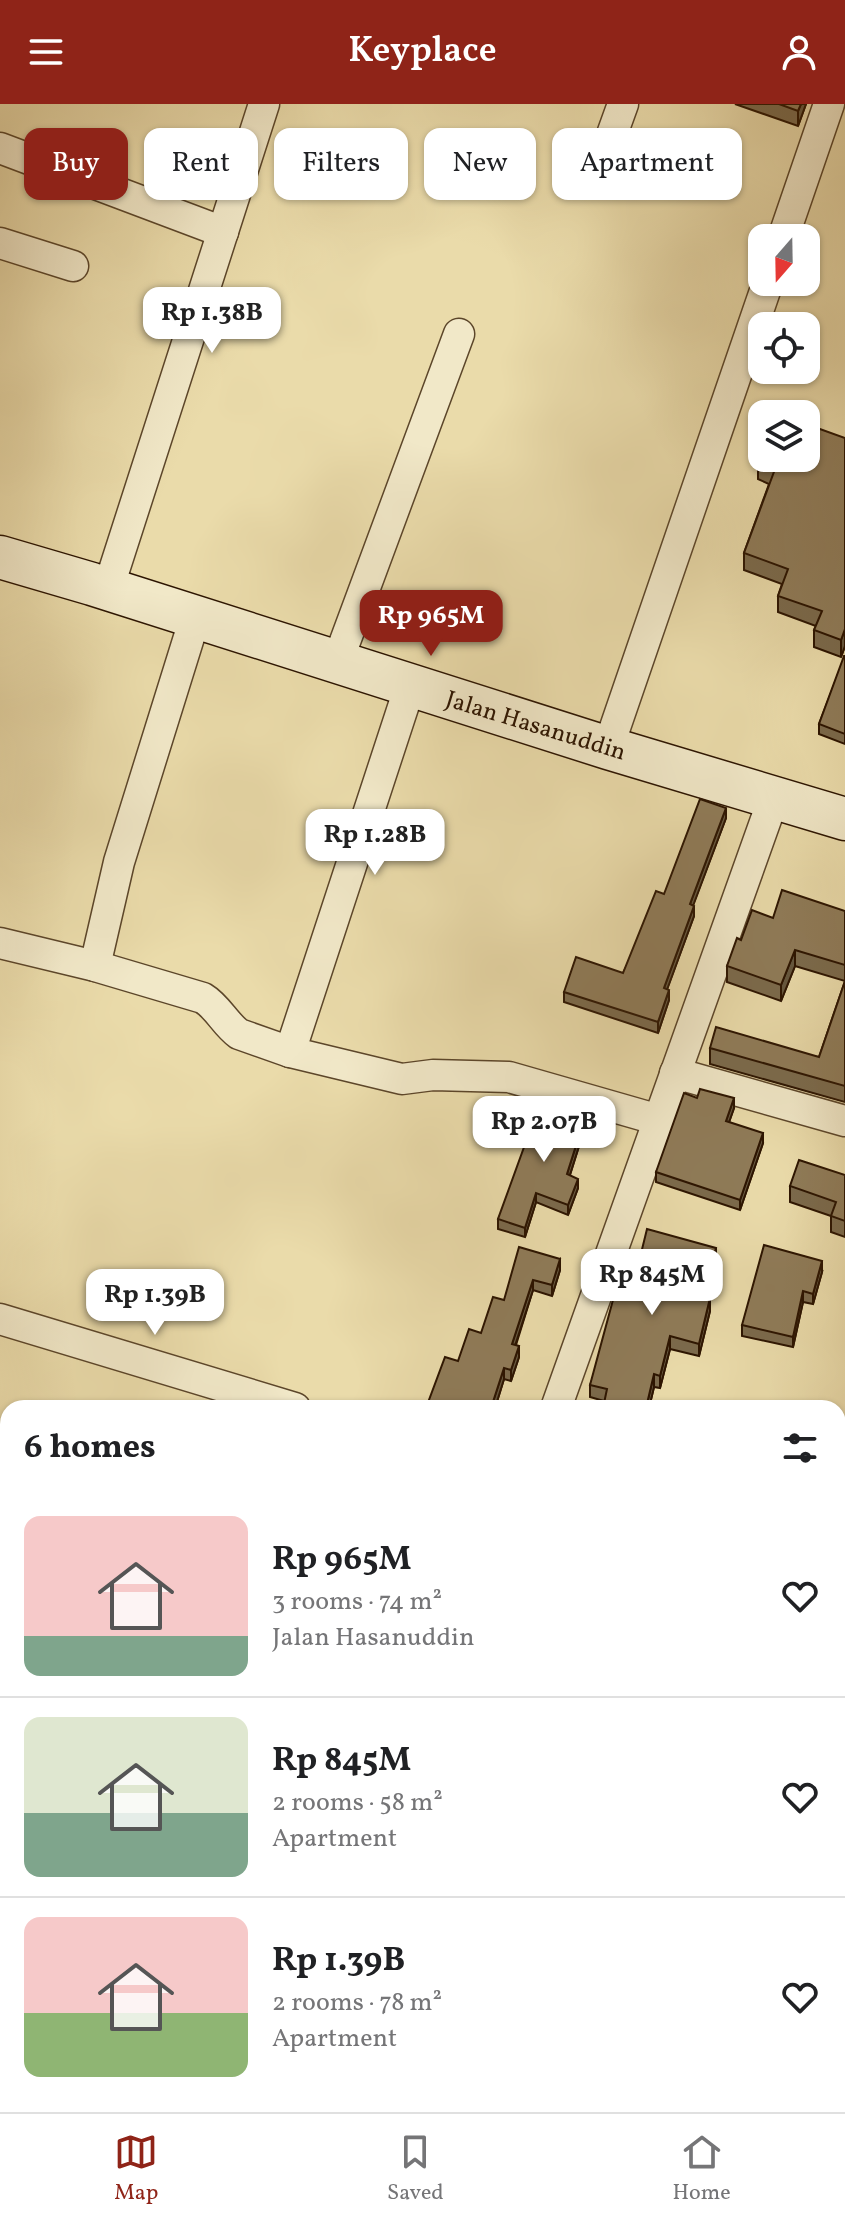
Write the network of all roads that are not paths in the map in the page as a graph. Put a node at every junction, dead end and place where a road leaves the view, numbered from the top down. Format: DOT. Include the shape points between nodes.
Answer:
graph roads {
  1 [pos="264,104"];
  2 [pos="623,104"];
  3 [pos="829,104"];
  4 [pos="614,128"];
  5 [pos="0,148"];
  6 [pos="788,224"];
  7 [pos="223,232"];
  8 [pos="0,243"];
  9 [pos="73,266"];
  10 [pos="763,296"];
  11 [pos="459,334"];
  12 [pos="0,557"];
  13 [pos="108,589"];
  14 [pos="195,618"];
  15 [pos="337,663"];
  16 [pos="410,686"];
  17 [pos="608,748"];
  18 [pos="774,797"];
  19 [pos="845,819"];
  20 [pos="0,943"];
  21 [pos="95,966"];
  22 [pos="290,1052"];
  23 [pos="675,1073"];
  24 [pos="659,1120"];
  25 [pos="845,1121"];
  26 [pos="0,1319"];
  27 [pos="268,1400"];
  28 [pos="559,1400"];
  1 -- 7 [label="street"];
  2 -- 4 [label="street"];
  3 -- 6 [label="street"];
  5 -- 7 [label="street"];
  7 -- 13 [label="street"];
  8 -- 9 [label="street"];
  10 -- 17 [label="street"];
  11 -- 15 [label="street"];
  12 -- 13 [label="main road, Jalan Hasanuddin"];
  13 -- 14 [label="main road, Jalan Hasanuddin"];
  14 -- 15 [label="main road, Jalan Hasanuddin"];
  14 -- 21 [label="street" via="119,862"];
  15 -- 16 [label="main road, Jalan Hasanuddin"];
  16 -- 17 [label="main road, Jalan Hasanuddin"];
  16 -- 22 [label="street"];
  17 -- 18 [label="main road, Jalan Hasanuddin"];
  18 -- 19 [label="main road, Jalan Hasanuddin"];
  18 -- 23 [label="street"];
  20 -- 21 [label="street"];
  21 -- 22 [label="street" via="203,998 239,1034"];
  22 -- 24 [label="street" via="402,1079 509,1077"];
  23 -- 24 [label="street"];
  23 -- 25 [label="street"];
  24 -- 28 [label="street"];
  26 -- 27 [label="street"];
}
